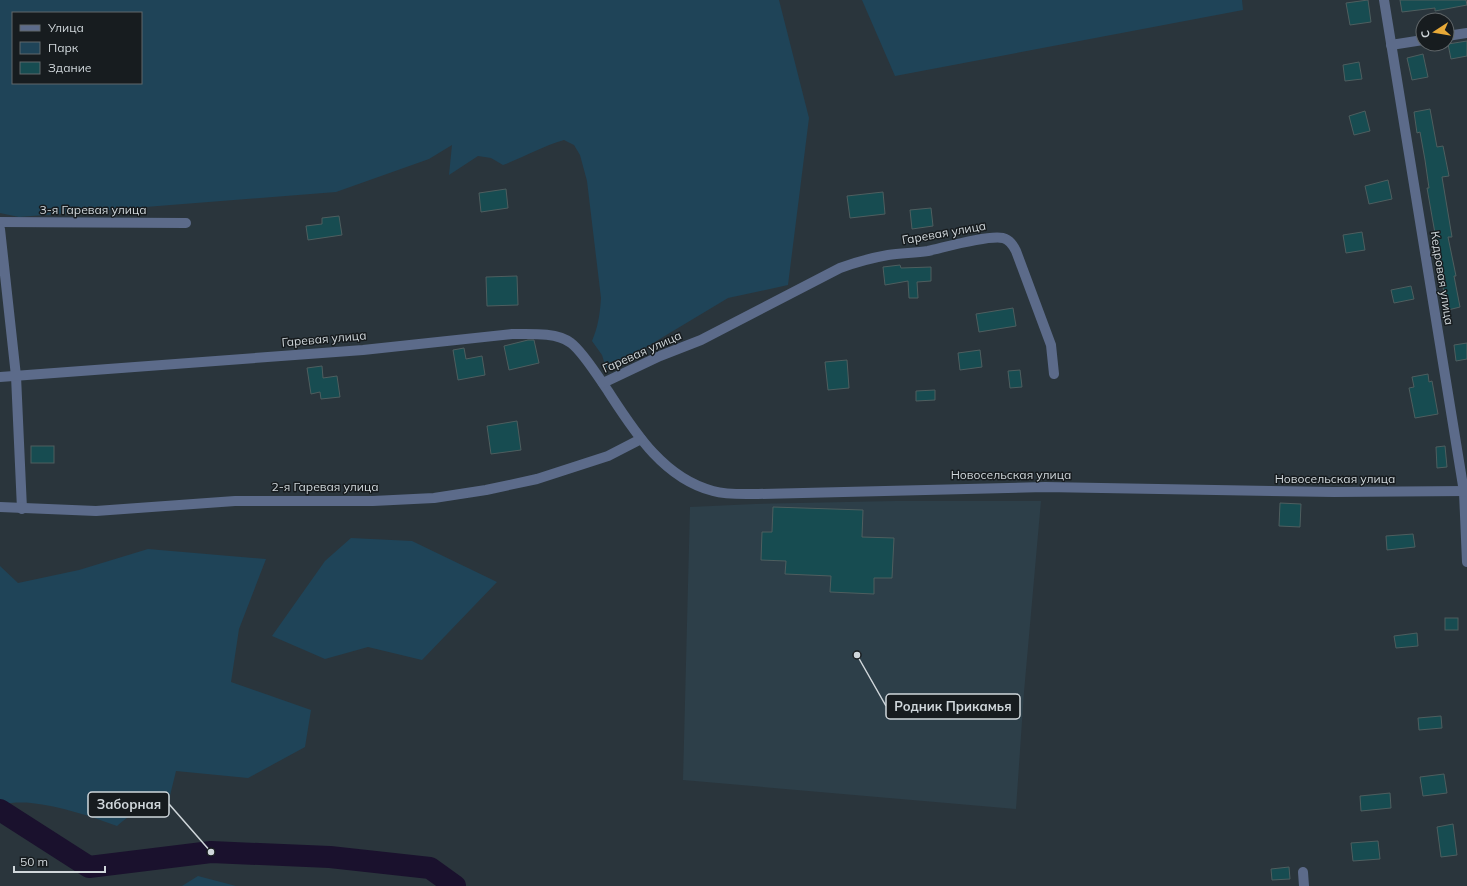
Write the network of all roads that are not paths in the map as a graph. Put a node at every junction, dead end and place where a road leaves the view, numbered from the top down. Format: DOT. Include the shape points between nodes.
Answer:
graph roads {
  1 [pos="1384,0"];
  2 [pos="1467,33"];
  3 [pos="1455,35"];
  4 [pos="1415,41"];
  5 [pos="1391,45"];
  6 [pos="0,222"];
  7 [pos="186,223"];
  8 [pos="0,229"];
  9 [pos="1054,374"];
  10 [pos="16,376"];
  11 [pos="0,377"];
  12 [pos="603,383"];
  13 [pos="641,439"];
  14 [pos="1466,492"];
  15 [pos="0,507"];
  16 [pos="22,509"];
  17 [pos="1467,562"];
  18 [pos="1303,872"];
  19 [pos="1304,886"];
  1 -- 5 [label="street, Кедровая улица"];
  2 -- 3 [label="street"];
  4 -- 5 [label="street"];
  5 -- 14 [label="street, Кедровая улица"];
  6 -- 7 [label="street, 3-я Гаревая улица"];
  8 -- 10 [label="street"];
  9 -- 12 [label="street, Гаревая улица" via="1051,345 1016,251 1011,242 996,238 859,261 701,340"];
  10 -- 11 [label="street, Гаревая улица"];
  10 -- 12 [label="street, Гаревая улица" via="363,350 532,334 561,338 571,343"];
  10 -- 16 [label="street"];
  12 -- 13 [label="street, Новосельская улица"];
  13 -- 14 [label="street, Новосельская улица" via="667,466 686,479 714,491 740,494 1045,487"];
  13 -- 16 [label="street, 2-я Гаревая улица" via="608,456 537,479 434,498 373,501 235,501 96,511"];
  14 -- 17 [label="street, Кедровая улица"];
  15 -- 16 [label="street, 2-я Гаревая улица"];
  18 -- 19 [label="street"];
}
